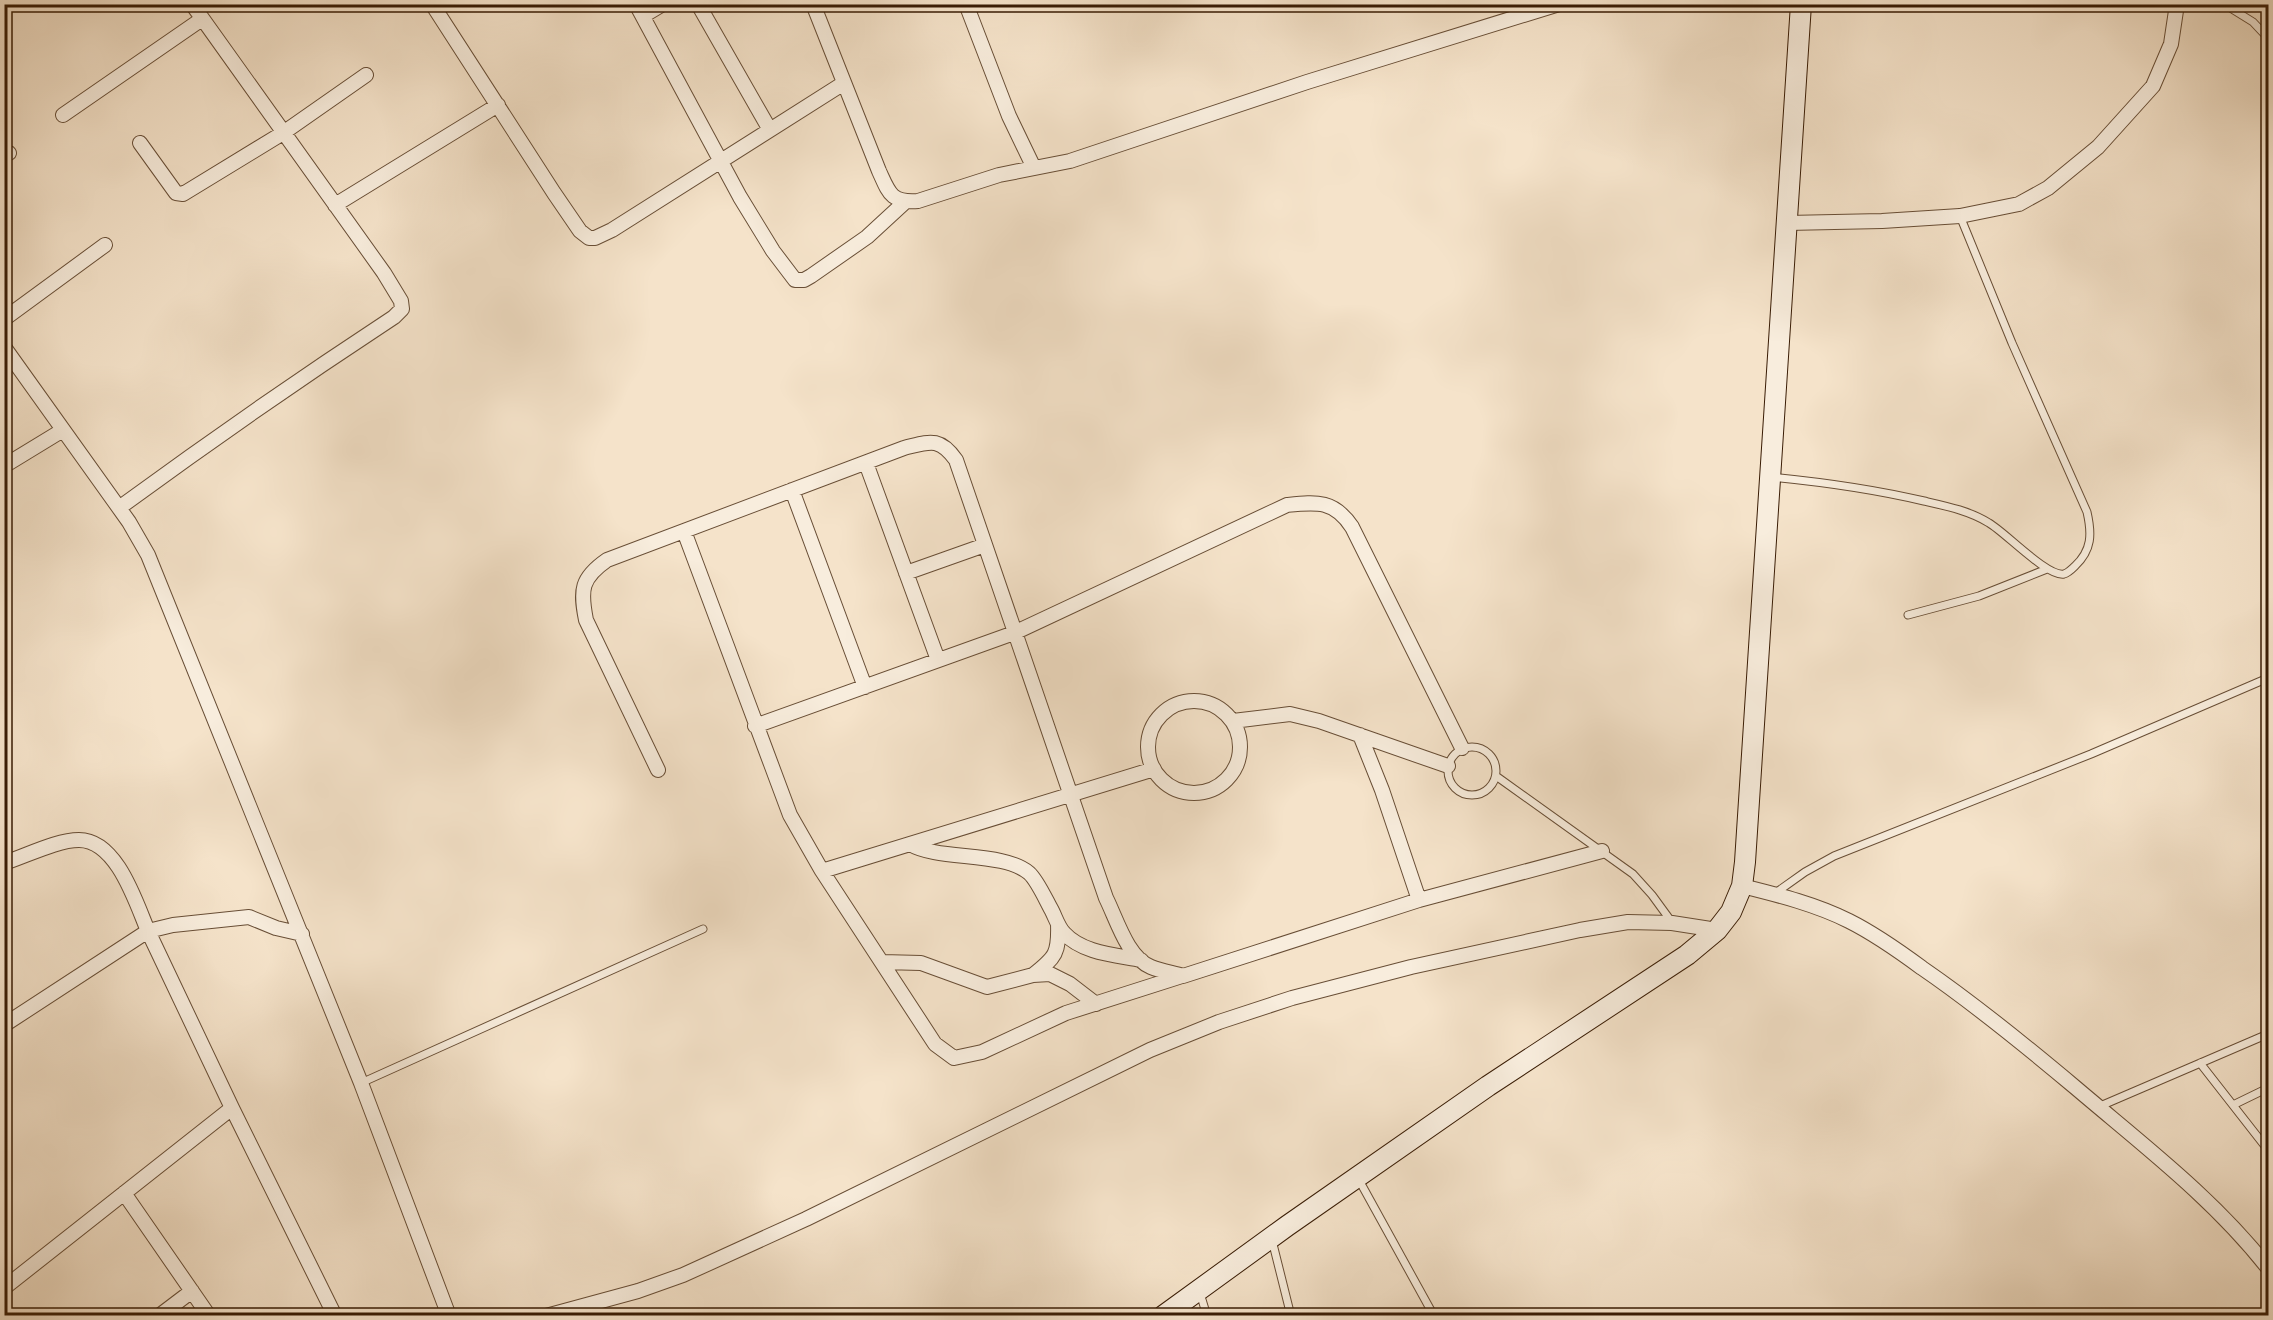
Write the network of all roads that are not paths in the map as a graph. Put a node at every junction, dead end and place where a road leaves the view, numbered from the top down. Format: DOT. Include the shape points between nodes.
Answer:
graph roads {
  1 [pos="192,4"];
  2 [pos="432,4"];
  3 [pos="663,4"];
  4 [pos="698,4"];
  5 [pos="813,4"];
  6 [pos="966,4"];
  7 [pos="1559,4"];
  8 [pos="1801,4"];
  9 [pos="2177,4"];
  10 [pos="2224,4"];
  11 [pos="639,10"];
  12 [pos="202,19"];
  13 [pos="2268,38"];
  14 [pos="366,75"];
  15 [pos="844,83"];
  16 [pos="498,105"];
  17 [pos="63,115"];
  18 [pos="770,130"];
  19 [pos="283,133"];
  20 [pos="140,143"];
  21 [pos="720,162"];
  22 [pos="1034,168"];
  23 [pos="905,202"];
  24 [pos="335,205"];
  25 [pos="1960,216"];
  26 [pos="1787,223"];
  27 [pos="105,245"];
  28 [pos="4,319"];
  29 [pos="4,347"];
  30 [pos="63,430"];
  31 [pos="866,463"];
  32 [pos="4,466"];
  33 [pos="1770,477"];
  34 [pos="792,490"];
  35 [pos="119,508"];
  36 [pos="684,531"];
  37 [pos="985,545"];
  38 [pos="2047,569"];
  39 [pos="906,573"];
  40 [pos="1908,615"];
  41 [pos="1014,633"];
  42 [pos="938,660"];
  43 [pos="2268,678"];
  44 [pos="865,687"];
  45 [pos="1233,721"];
  46 [pos="755,726"];
  47 [pos="1360,735"];
  48 [pos="1462,748"];
  49 [pos="1448,766"];
  50 [pos="1154,769"];
  51 [pos="658,770"];
  52 [pos="1496,777"];
  53 [pos="1071,796"];
  54 [pos="910,844"];
  55 [pos="1602,851"];
  56 [pos="4,863"];
  57 [pos="822,871"];
  58 [pos="1742,886"];
  59 [pos="1774,894"];
  60 [pos="1419,900"];
  61 [pos="1058,922"];
  62 [pos="1672,923"];
  63 [pos="703,929"];
  64 [pos="1717,930"];
  65 [pos="148,931"];
  66 [pos="302,934"];
  67 [pos="1141,960"];
  68 [pos="882,962"];
  69 [pos="1033,975"];
  70 [pos="1183,976"];
  71 [pos="1096,1004"];
  72 [pos="4,1025"];
  73 [pos="2268,1034"];
  74 [pos="2200,1063"];
  75 [pos="361,1083"];
  76 [pos="2268,1088"];
  77 [pos="2233,1106"];
  78 [pos="2098,1107"];
  79 [pos="232,1108"];
  80 [pos="2268,1150"];
  81 [pos="1358,1178"];
  82 [pos="124,1193"];
  83 [pos="1271,1237"];
  84 [pos="2268,1268"];
  85 [pos="4,1288"];
  86 [pos="1199,1290"];
  87 [pos="192,1291"];
  88 [pos="159,1316"];
  89 [pos="209,1316"];
  90 [pos="335,1316"];
  91 [pos="449,1316"];
  92 [pos="546,1316"];
  93 [pos="1163,1316"];
  94 [pos="1207,1316"];
  95 [pos="1292,1316"];
  96 [pos="1434,1316"];
  1 -- 12 [label="street"];
  2 -- 16 [label="street"];
  3 -- 11 [label="street"];
  4 -- 18 [label="street"];
  5 -- 15 [label="street"];
  6 -- 22 [label="street" via="1009,116"];
  7 -- 22 [label="street" via="1070,161"];
  8 -- 26 [label="street"];
  9 -- 25 [label="street" via="2171,44 2153,86 2098,147 2048,188 2019,204"];
  10 -- 13 [label="lane" via="2253,22"];
  11 -- 21 [label="street"];
  12 -- 17 [label="street"];
  12 -- 19 [label="street"];
  14 -- 19 [label="street"];
  15 -- 18 [label="street"];
  15 -- 23 [label="street" via="888,189 895,199"];
  16 -- 21 [label="street" via="580,231 589,238 612,230"];
  16 -- 24 [label="street"];
  18 -- 21 [label="street"];
  19 -- 20 [label="street" via="180,195"];
  19 -- 24 [label="street"];
  21 -- 23 [label="street" via="773,251 791,276 800,281 867,237"];
  22 -- 23 [label="street"];
  24 -- 35 [label="street" via="401,301 401,312"];
  25 -- 26 [label="street"];
  25 -- 38 [label="lane" via="2087,512 2090,544 2082,559 2070,571 2057,574"];
  26 -- 33 [label="street"];
  27 -- 28 [label="street"];
  29 -- 30 [label="street"];
  30 -- 32 [label="street"];
  30 -- 35 [label="street"];
  31 -- 34 [label="street"];
  31 -- 37 [label="street" via="927,443 947,448 956,460"];
  31 -- 39 [label="street"];
  33 -- 38 [label="lane" via="1842,484 1956,509 2001,530"];
  33 -- 58 [label="street"];
  34 -- 36 [label="street"];
  34 -- 44 [label="street"];
  35 -- 66 [label="street" via="148,555 164,591"];
  36 -- 46 [label="street"];
  36 -- 51 [label="street" via="607,560 585,580 582,594 586,620"];
  37 -- 39 [label="street"];
  37 -- 41 [label="street"];
  38 -- 40 [label="lane" via="1979,596"];
  39 -- 42 [label="street"];
  41 -- 42 [label="street"];
  41 -- 48 [label="street" via="1287,505 1314,502 1334,507 1352,527"];
  41 -- 53 [label="street"];
  42 -- 44 [label="street"];
  43 -- 59 [label="lane" via="2091,754 1834,856"];
  44 -- 46 [label="street"];
  45 -- 47 [label="street" via="1290,714"];
  45 -- 50 [label="street" via="1208,702 1192,700 1177,704 1154,724 1149,739"];
  45 -- 50 [label="street" via="1240,736 1241,753 1226,782 1195,793 1164,782"];
  46 -- 57 [label="street" via="790,815"];
  47 -- 49 [label="street"];
  47 -- 60 [label="street"];
  48 -- 49 [label="lane"];
  48 -- 52 [label="lane" via="1479,747 1488,752 1497,767"];
  49 -- 52 [label="lane" via="1456,789 1471,795 1487,790"];
  50 -- 53 [label="street"];
  52 -- 55 [label="lane"];
  53 -- 54 [label="street"];
  53 -- 67 [label="street" via="1106,898"];
  54 -- 57 [label="street"];
  54 -- 61 [label="street" via="920,850 1011,864 1030,873"];
  55 -- 60 [label="street"];
  55 -- 62 [label="lane" via="1633,874"];
  56 -- 65 [label="street" via="60,843 81,840 98,846 120,868"];
  57 -- 68 [label="street"];
  58 -- 59 [label="street"];
  58 -- 64 [label="street" via="1731,912"];
  59 -- 78 [label="street" via="1849,921 1884,941 2005,1029"];
  60 -- 70 [label="street"];
  61 -- 67 [label="street" via="1077,944"];
  61 -- 69 [label="street" via="1059,945 1050,962"];
  62 -- 64 [label="street"];
  62 -- 92 [label="street" via="1628,922 1580,930 1411,967 1219,1022 1150,1050 683,1275 638,1292"];
  63 -- 75 [label="lane"];
  64 -- 81 [label="street" via="1687,955 1488,1086"];
  65 -- 66 [label="street" via="249,917"];
  65 -- 72 [label="street"];
  65 -- 79 [label="street"];
  66 -- 75 [label="street"];
  67 -- 70 [label="street"];
  68 -- 69 [label="street" via="921,963 987,987"];
  68 -- 71 [label="street" via="935,1044 954,1058 982,1052 1066,1013"];
  69 -- 71 [label="street" via="1050,974"];
  70 -- 71 [label="street"];
  73 -- 74 [label="lane"];
  74 -- 77 [label="lane"];
  74 -- 78 [label="lane"];
  75 -- 91 [label="street"];
  76 -- 77 [label="lane"];
  77 -- 80 [label="lane"];
  78 -- 84 [label="street" via="2218,1210"];
  79 -- 82 [label="street"];
  79 -- 90 [label="street"];
  81 -- 83 [label="street"];
  81 -- 96 [label="lane"];
  82 -- 85 [label="street"];
  82 -- 87 [label="street"];
  83 -- 86 [label="street"];
  83 -- 95 [label="lane"];
  86 -- 93 [label="street"];
  86 -- 94 [label="lane"];
  87 -- 88 [label="street"];
  87 -- 89 [label="street"];
}
